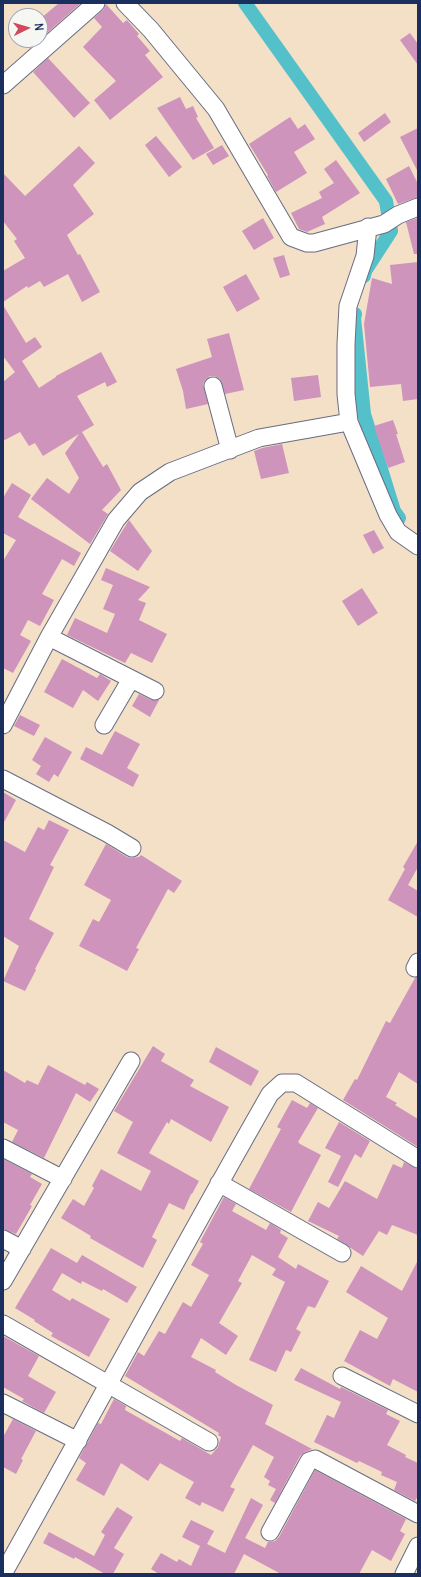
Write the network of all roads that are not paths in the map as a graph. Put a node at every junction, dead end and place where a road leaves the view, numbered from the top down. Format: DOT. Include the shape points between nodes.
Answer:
graph roads {
  1 [pos="96,3"];
  2 [pos="125,3"];
  3 [pos="3,85"];
  4 [pos="418,207"];
  5 [pos="376,226"];
  6 [pos="213,386"];
  7 [pos="349,422"];
  8 [pos="230,450"];
  9 [pos="418,546"];
  10 [pos="49,637"];
  11 [pos="131,679"];
  12 [pos="155,691"];
  13 [pos="3,725"];
  14 [pos="104,725"];
  15 [pos="3,779"];
  16 [pos="132,848"];
  17 [pos="131,1061"];
  18 [pos="3,1148"];
  19 [pos="418,1159"];
  20 [pos="63,1179"];
  21 [pos="219,1184"];
  22 [pos="3,1239"];
  23 [pos="22,1249"];
  24 [pos="342,1253"];
  25 [pos="3,1281"];
  26 [pos="3,1324"];
  27 [pos="342,1376"];
  28 [pos="107,1384"];
  29 [pos="3,1403"];
  30 [pos="418,1414"];
  31 [pos="78,1441"];
  32 [pos="209,1442"];
  33 [pos="418,1514"];
  34 [pos="270,1532"];
  35 [pos="418,1546"];
  36 [pos="3,1574"];
  37 [pos="404,1574"];
  1 -- 3 [label="street"];
  2 -- 5 [label="street" via="151,30 216,109 291,237 314,243"];
  4 -- 5 [label="street"];
  5 -- 7 [label="street" via="348,306 346,394"];
  6 -- 8 [label="street"];
  7 -- 8 [label="street" via="259,438"];
  7 -- 9 [label="street" via="388,515 398,532"];
  8 -- 10 [label="street" via="170,472 140,492 116,520"];
  10 -- 11 [label="street"];
  10 -- 13 [label="street"];
  11 -- 12 [label="street"];
  11 -- 14 [label="street"];
  15 -- 16 [label="street"];
  17 -- 20 [label="street"];
  18 -- 20 [label="street"];
  19 -- 21 [label="street" via="296,1084 282,1083 270,1094"];
  20 -- 23 [label="street"];
  21 -- 24 [label="street"];
  21 -- 28 [label="street"];
  22 -- 23 [label="street"];
  23 -- 25 [label="street"];
  26 -- 28 [label="street"];
  27 -- 30 [label="street"];
  28 -- 31 [label="street"];
  28 -- 32 [label="street"];
  29 -- 31 [label="street"];
  31 -- 36 [label="street"];
  33 -- 34 [label="street" via="312,1460 309,1461"];
  35 -- 37 [label="street"];
}
